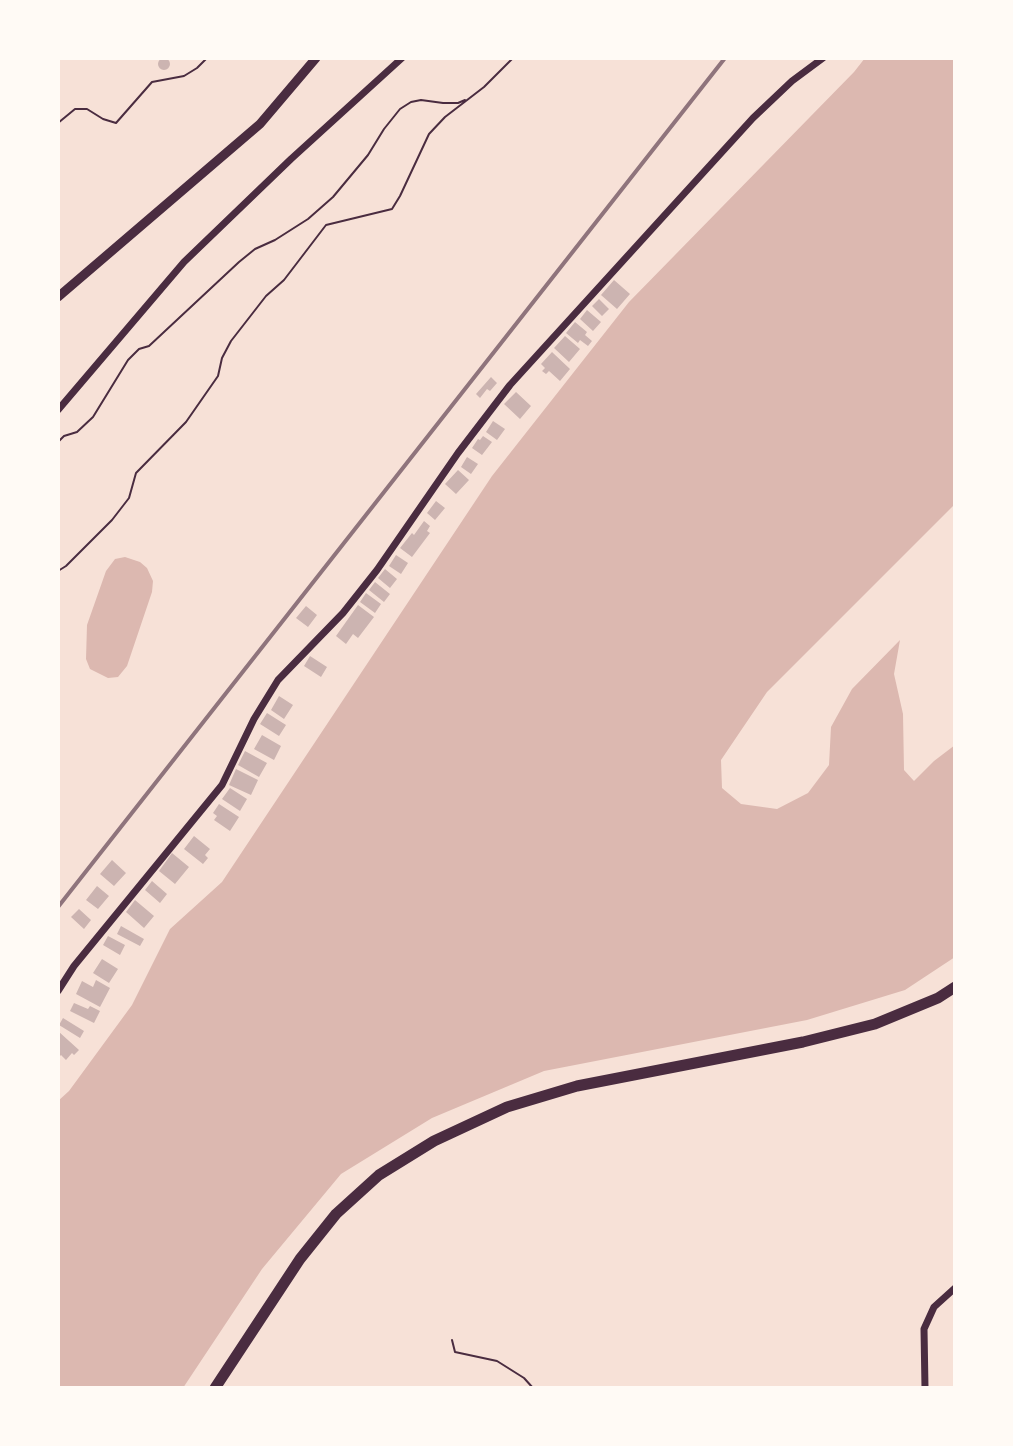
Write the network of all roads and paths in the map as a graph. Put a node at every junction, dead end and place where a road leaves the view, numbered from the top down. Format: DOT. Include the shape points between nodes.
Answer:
graph roads {
  1 [pos="207,58"];
  2 [pos="316,58"];
  3 [pos="402,58"];
  4 [pos="513,58"];
  5 [pos="823,58"];
  6 [pos="469,98"];
  7 [pos="58,123"];
  8 [pos="58,297"];
  9 [pos="58,410"];
  10 [pos="58,442"];
  11 [pos="58,571"];
  12 [pos="955,987"];
  13 [pos="58,991"];
  14 [pos="955,1288"];
  15 [pos="452,1340"];
  16 [pos="215,1388"];
  17 [pos="533,1388"];
  18 [pos="925,1388"];
  1 -- 7 [label="path" via="184,76 152,82 116,123 87,109 75,109"];
  2 -- 8 [label="main road" via="260,124"];
  3 -- 9 [label="street" via="184,262"];
  4 -- 6 [label="path"];
  5 -- 13 [label="street" via="753,118 510,385 377,570 278,680 222,785"];
  6 -- 10 [label="path" via="458,103 421,100 400,109 333,197 308,219 255,249 149,346 139,349 93,417"];
  6 -- 11 [label="path" via="429,134 392,209 320,231 231,341 218,376 200,403 136,473 129,498"];
  12 -- 16 [label="main road" via="875,1024 577,1086 507,1107 434,1141 379,1175 336,1214"];
  14 -- 18 [label="street" via="934,1307 924,1329"];
  15 -- 17 [label="path" via="455,1352 497,1361"];
}
